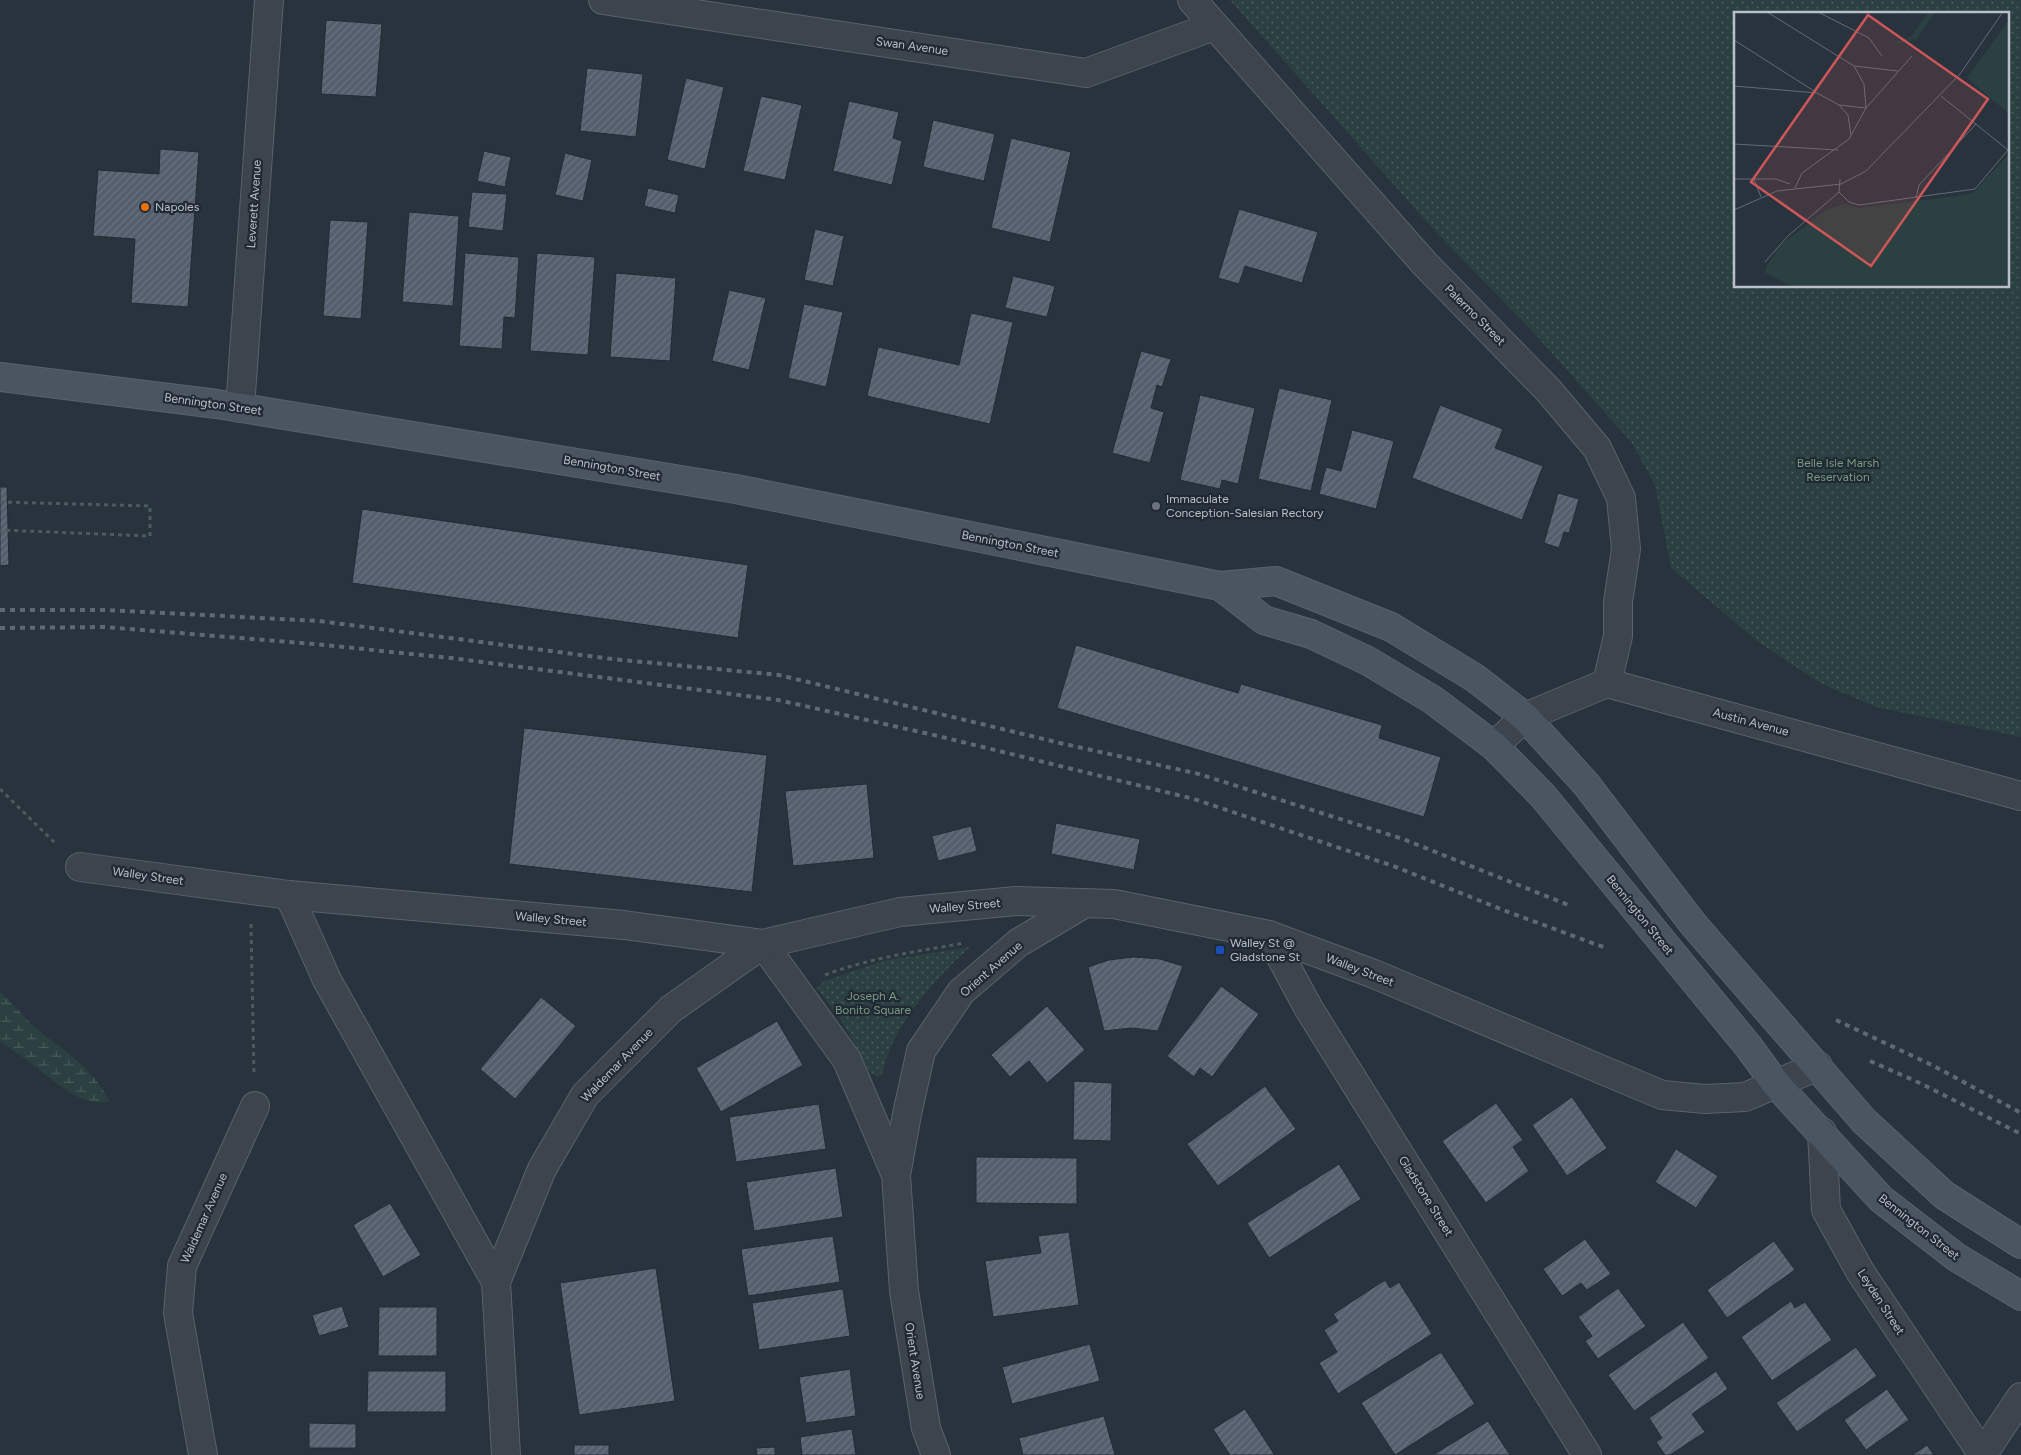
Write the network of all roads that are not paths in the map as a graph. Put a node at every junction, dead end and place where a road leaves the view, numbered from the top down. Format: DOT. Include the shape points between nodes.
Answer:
graph roads {
  1 [pos="268,0"];
  2 [pos="604,0"];
  3 [pos="1192,0"];
  4 [pos="1214,26"];
  5 [pos="0,377"];
  6 [pos="240,408"];
  7 [pos="1220,586"];
  8 [pos="1407,636"];
  9 [pos="1388,673"];
  10 [pos="1607,683"];
  11 [pos="1525,717"];
  12 [pos="1494,746"];
  13 [pos="2021,796"];
  14 [pos="80,867"];
  15 [pos="289,895"];
  16 [pos="1085,903"];
  17 [pos="1269,936"];
  18 [pos="763,944"];
  19 [pos="1818,1066"];
  20 [pos="1776,1084"];
  21 [pos="255,1106"];
  22 [pos="1822,1132"];
  23 [pos="896,1176"];
  24 [pos="2021,1244"];
  25 [pos="496,1282"];
  26 [pos="2021,1296"];
  27 [pos="2021,1397"];
  28 [pos="926,1428"];
  29 [pos="203,1455"];
  30 [pos="506,1455"];
  31 [pos="925,1455"];
  32 [pos="936,1455"];
  33 [pos="1587,1455"];
  34 [pos="1983,1455"];
  1 -- 6 [label="street, Leverett Avenue"];
  2 -- 4 [label="street, Swan Avenue" via="1086,73"];
  3 -- 4 [label="street, Palermo Street"];
  4 -- 10 [label="street, Palermo Street" via="1425,264 1549,390 1597,448 1621,498 1626,548 1618,602 1618,636"];
  5 -- 6 [label="main road, Bennington Street"];
  6 -- 7 [label="main road, Bennington Street" via="736,489"];
  7 -- 8 [label="main road, Bennington Street" via="1276,581 1392,626"];
  7 -- 9 [label="main road, Bennington Street" via="1264,620 1311,634"];
  8 -- 9 [label="main road"];
  8 -- 11 [label="main road, Bennington Street" via="1475,678"];
  9 -- 12 [label="main road, Bennington Street" via="1433,700"];
  10 -- 11 [label="street"];
  10 -- 13 [label="street, Austin Avenue"];
  11 -- 12 [label="street"];
  11 -- 19 [label="main road, Bennington Street" via="1586,784 1693,924"];
  12 -- 20 [label="main road, Bennington Street" via="1543,796"];
  14 -- 15 [label="street, Walley Street"];
  15 -- 18 [label="street, Walley Street" via="624,925"];
  15 -- 25 [label="street, Waldemar Avenue" via="327,980"];
  16 -- 17 [label="street, Walley Street" via="1114,904"];
  16 -- 18 [label="street, Walley Street" via="1016,901 900,912"];
  16 -- 23 [label="street, Orient Avenue" via="1018,943 961,992 921,1051"];
  17 -- 20 [label="street, Walley Street" via="1374,974 1662,1095 1705,1099 1745,1097"];
  17 -- 33 [label="street, Gladstone Street" via="1309,1009"];
  18 -- 23 [label="street, Orient Avenue" via="846,1060"];
  18 -- 25 [label="street, Waldemar Avenue" via="671,1009 585,1095 542,1169"];
  19 -- 20 [label="street, Walley Street"];
  19 -- 24 [label="main road, Bennington Street" via="1864,1121 1944,1195"];
  20 -- 22 [label="main road, Bennington Street"];
  21 -- 29 [label="street, Waldemar Avenue" via="182,1266 178,1314"];
  22 -- 26 [label="main road, Bennington Street" via="1881,1199 1956,1257"];
  22 -- 34 [label="street, Leyden Street" via="1826,1210 1860,1273"];
  23 -- 28 [label="street, Orient Avenue" via="904,1291"];
  25 -- 30 [label="street, Waldemar Avenue"];
  27 -- 34 [label="street"];
  28 -- 31 [label="street"];
  28 -- 32 [label="street, Orient Avenue"];
}
